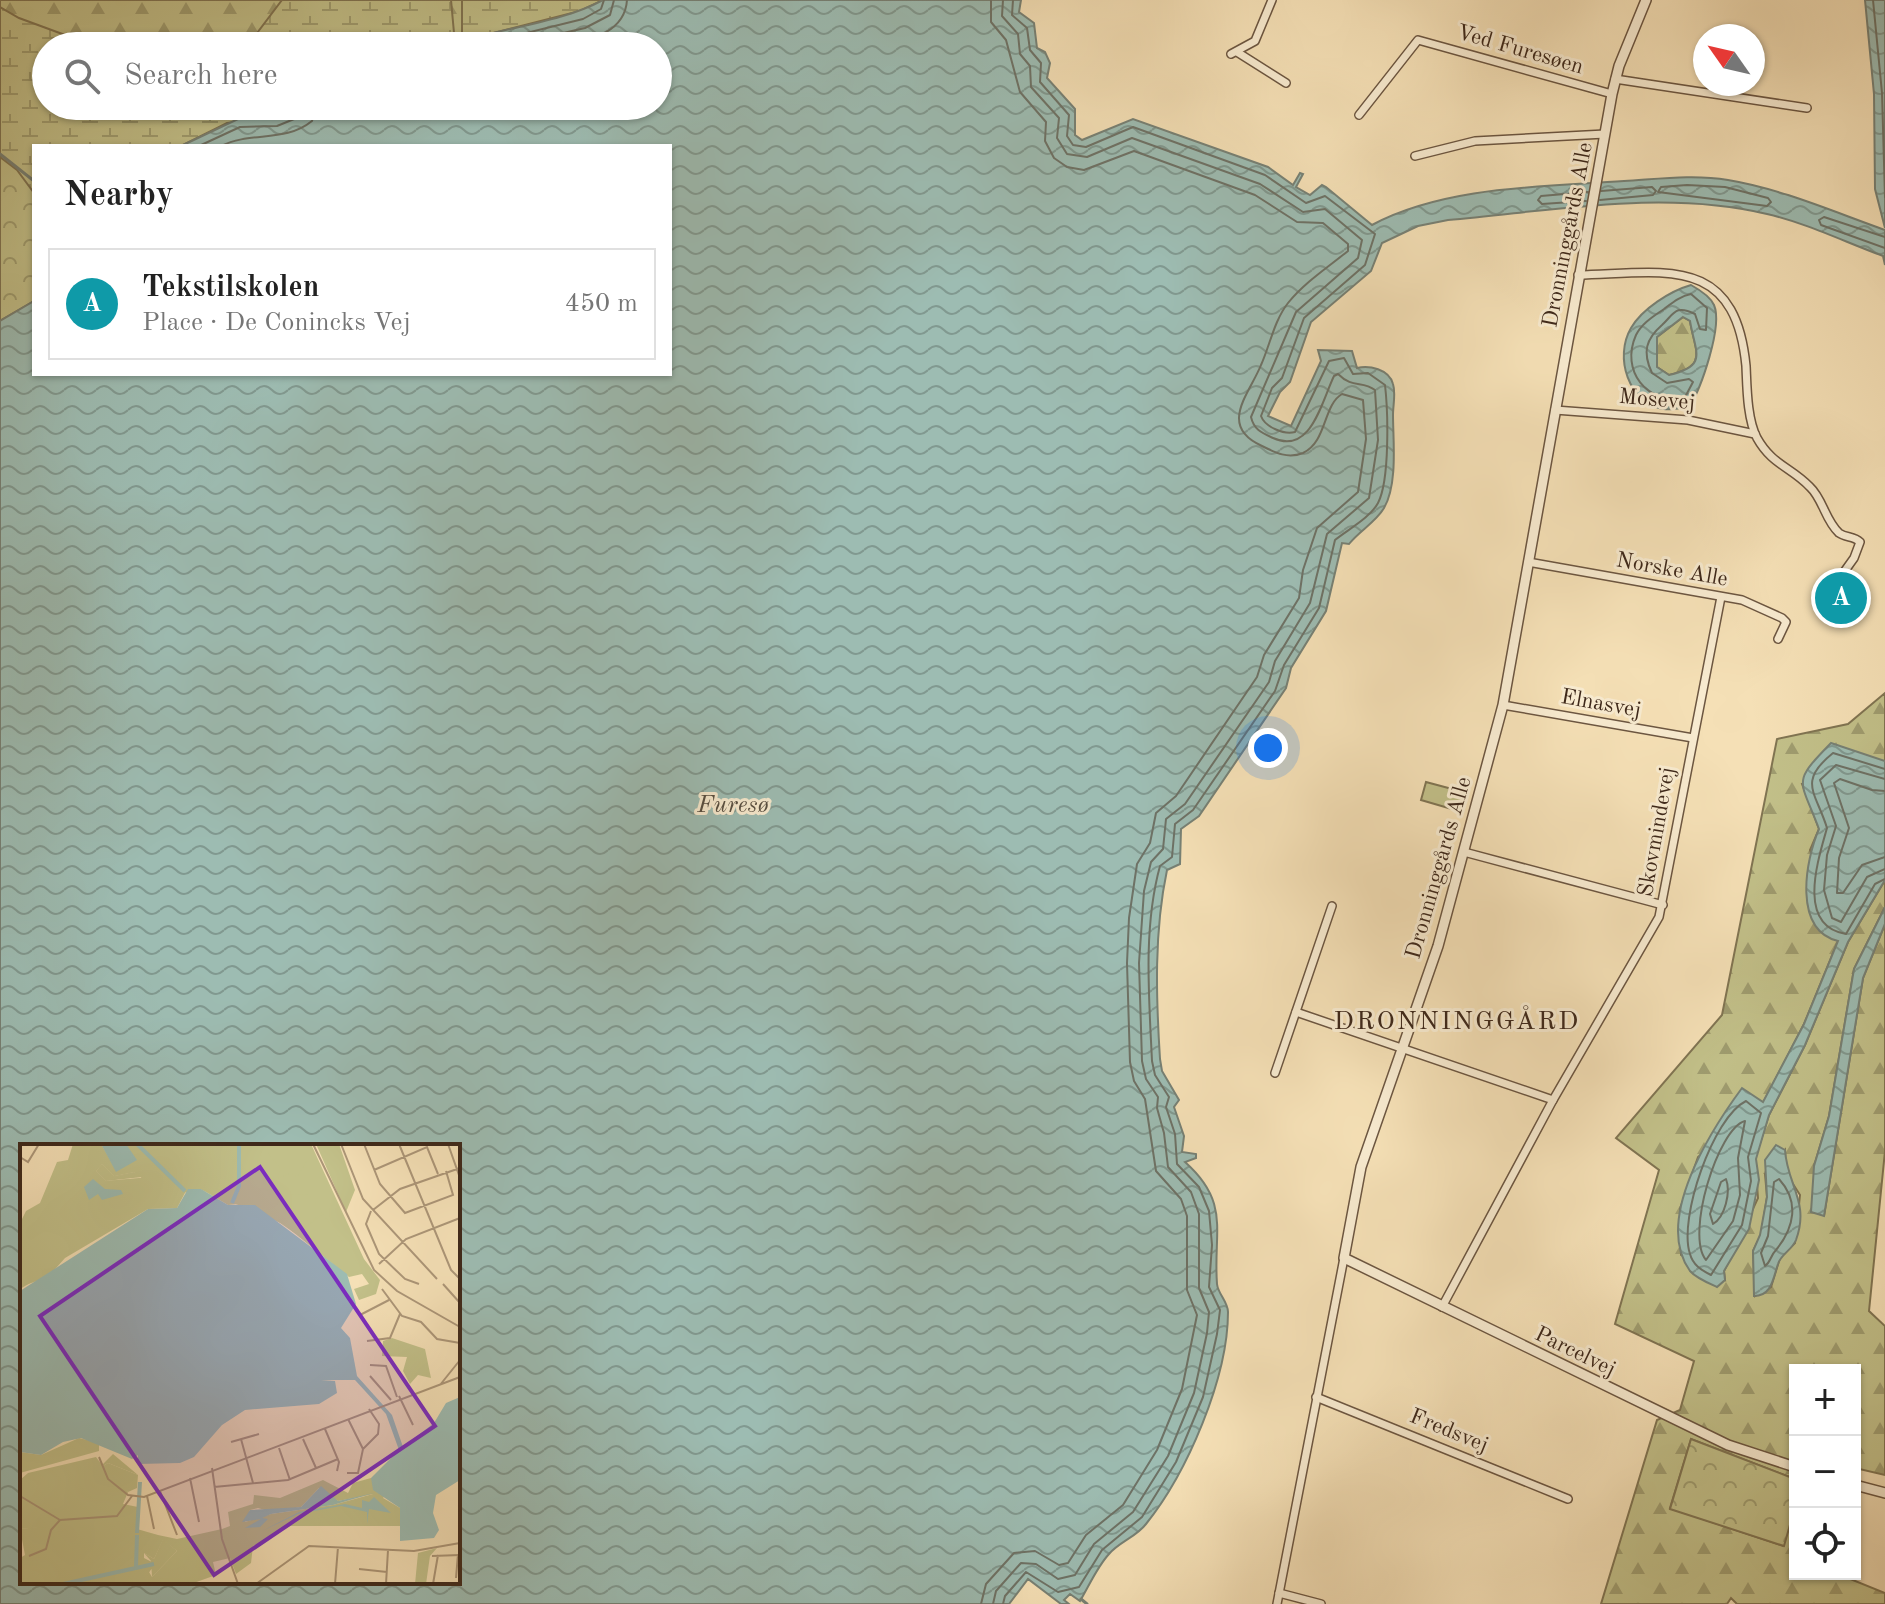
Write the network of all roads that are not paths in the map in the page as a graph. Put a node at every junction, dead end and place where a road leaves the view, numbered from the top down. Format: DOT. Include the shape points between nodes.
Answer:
graph roads {
  1 [pos="1272,0"];
  2 [pos="1646,0"];
  3 [pos="1615,79"];
  4 [pos="1286,83"];
  5 [pos="1612,94"];
  6 [pos="1807,108"];
  7 [pos="1359,115"];
  8 [pos="1605,134"];
  9 [pos="1415,156"];
  10 [pos="1578,275"];
  11 [pos="1555,410"];
  12 [pos="1755,434"];
  13 [pos="1528,562"];
  14 [pos="1721,597"];
  15 [pos="1824,600"];
  16 [pos="1778,639"];
  17 [pos="1503,705"];
  18 [pos="1693,738"];
  19 [pos="1464,852"];
  20 [pos="1663,905"];
  21 [pos="1332,906"];
  22 [pos="1296,1012"];
  23 [pos="1402,1048"];
  24 [pos="1275,1073"];
  25 [pos="1553,1100"];
  26 [pos="1344,1258"];
  27 [pos="1442,1307"];
  28 [pos="1316,1397"];
  29 [pos="1789,1465"];
  30 [pos="1861,1487"];
  31 [pos="1885,1493"];
  32 [pos="1568,1499"];
  33 [pos="1279,1593"];
  34 [pos="1277,1604"];
  35 [pos="1321,1604"];
  1 -- 4 [label="street" via="1255,41 1234,53"];
  2 -- 3 [label="street, Dronninggårds Alle"];
  3 -- 5 [label="street, Dronninggårds Alle"];
  3 -- 6 [label="street"];
  5 -- 7 [label="street, Ved Furesøen" via="1418,40"];
  5 -- 8 [label="street, Dronninggårds Alle"];
  8 -- 9 [label="street, Dronninggårds Alle" via="1475,141"];
  8 -- 10 [label="street, Dronninggårds Alle"];
  10 -- 11 [label="street, Dronninggårds Alle"];
  10 -- 12 [label="street" via="1682,273 1712,288 1733,310 1742,331"];
  11 -- 12 [label="street, Mosevej" via="1688,420"];
  11 -- 13 [label="street, Dronninggårds Alle"];
  12 -- 15 [label="street" via="1776,464 1811,488 1824,515 1842,535 1859,539 1854,558"];
  13 -- 14 [label="street, Norske Alle"];
  13 -- 17 [label="street, Dronninggårds Alle"];
  14 -- 16 [label="street, Norske Alle" via="1782,618 1786,622"];
  14 -- 18 [label="street, Skovmindevej"];
  17 -- 18 [label="street, Elnasvej"];
  17 -- 19 [label="street, Dronninggårds Alle"];
  18 -- 20 [label="street, Skovmindevej"];
  19 -- 20 [label="street"];
  19 -- 23 [label="street, Dronninggårds Alle"];
  20 -- 25 [label="street, Skovmindevej"];
  21 -- 22 [label="street"];
  22 -- 23 [label="street"];
  22 -- 24 [label="street"];
  23 -- 25 [label="street"];
  23 -- 26 [label="street, Dronninggårds Alle" via="1361,1167"];
  25 -- 27 [label="street, Skovmindevej"];
  26 -- 27 [label="street, Parcelvej"];
  26 -- 28 [label="street, Dronninggårds Alle"];
  27 -- 29 [label="street, Parcelvej" via="1728,1445"];
  28 -- 32 [label="street, Fredsvej"];
  28 -- 33 [label="street, Dronninggårds Alle"];
  30 -- 31 [label="street"];
  33 -- 34 [label="street, Dronninggårds Alle"];
  33 -- 35 [label="street"];
}
